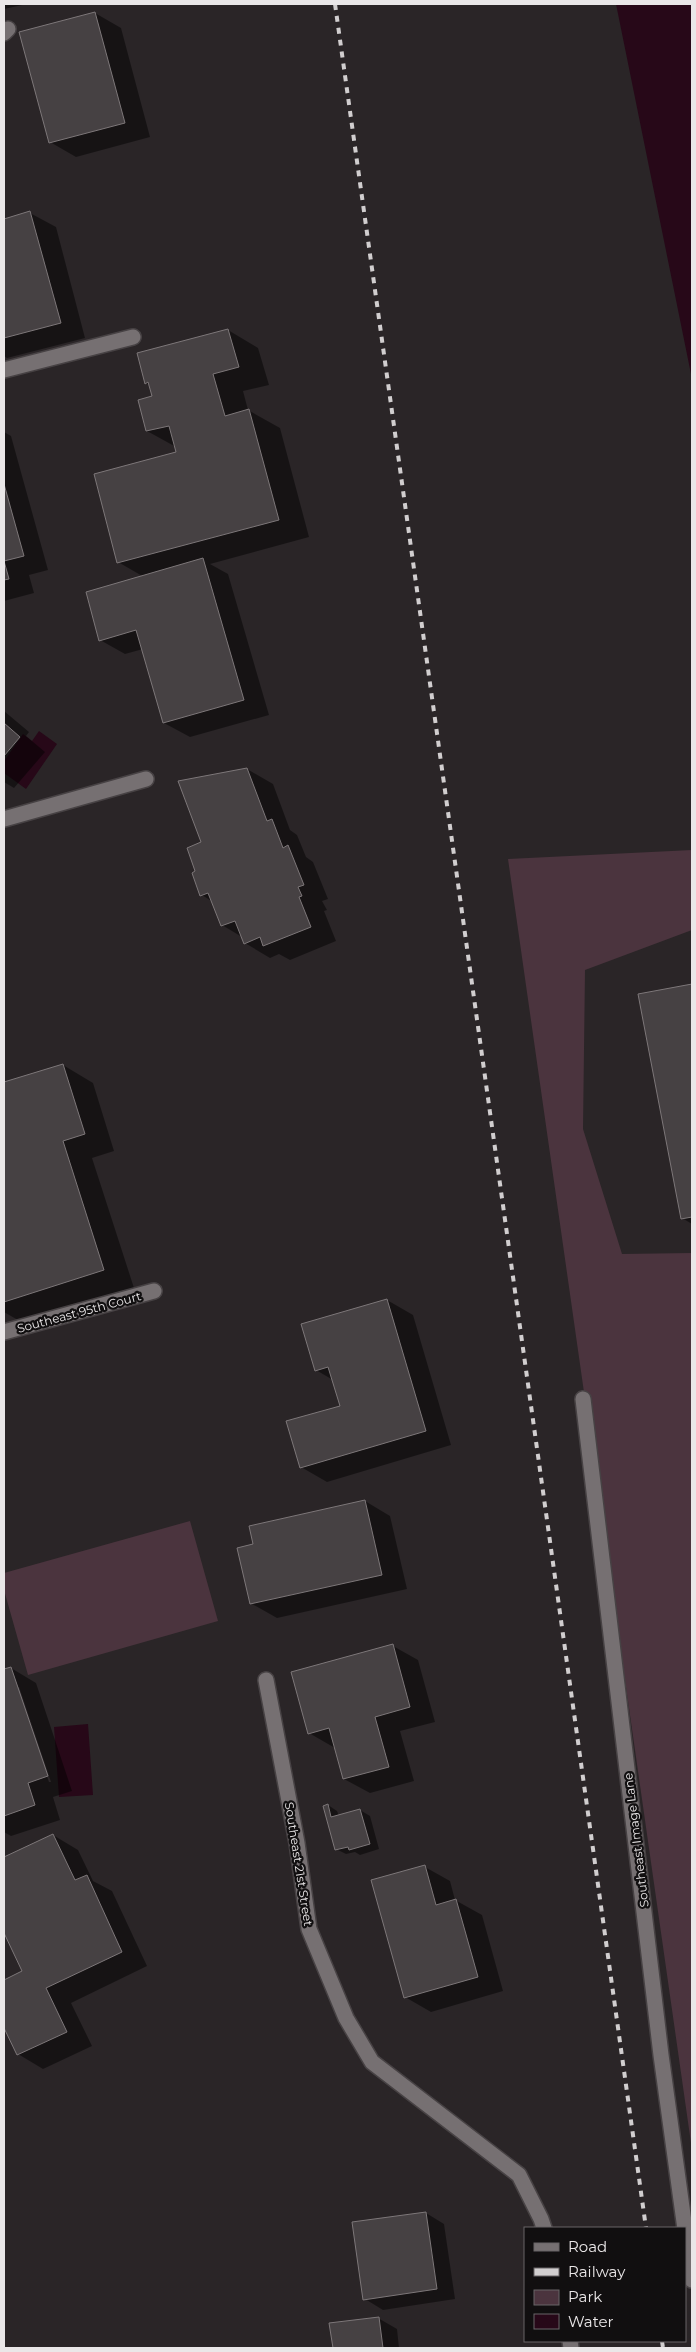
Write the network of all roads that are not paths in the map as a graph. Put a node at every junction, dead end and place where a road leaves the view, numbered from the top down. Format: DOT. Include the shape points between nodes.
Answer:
graph roads {
  1 [pos="133,337"];
  2 [pos="4,370"];
  3 [pos="146,779"];
  4 [pos="4,819"];
  5 [pos="154,1291"];
  6 [pos="4,1332"];
  7 [pos="583,1399"];
  8 [pos="266,1680"];
  9 [pos="544,2227"];
  10 [pos="685,2227"];
  11 [pos="686,2236"];
  12 [pos="692,2280"];
  1 -- 2 [label="street"];
  3 -- 4 [label="street"];
  5 -- 6 [label="street, Southeast 95th Court"];
  7 -- 10 [label="street, Southeast Image Lane"];
  8 -- 9 [label="street, Southeast 21st Street" via="297,1843 309,1930 346,2018 372,2062 519,2175"];
  11 -- 12 [label="street, Southeast Image Lane"];
}
